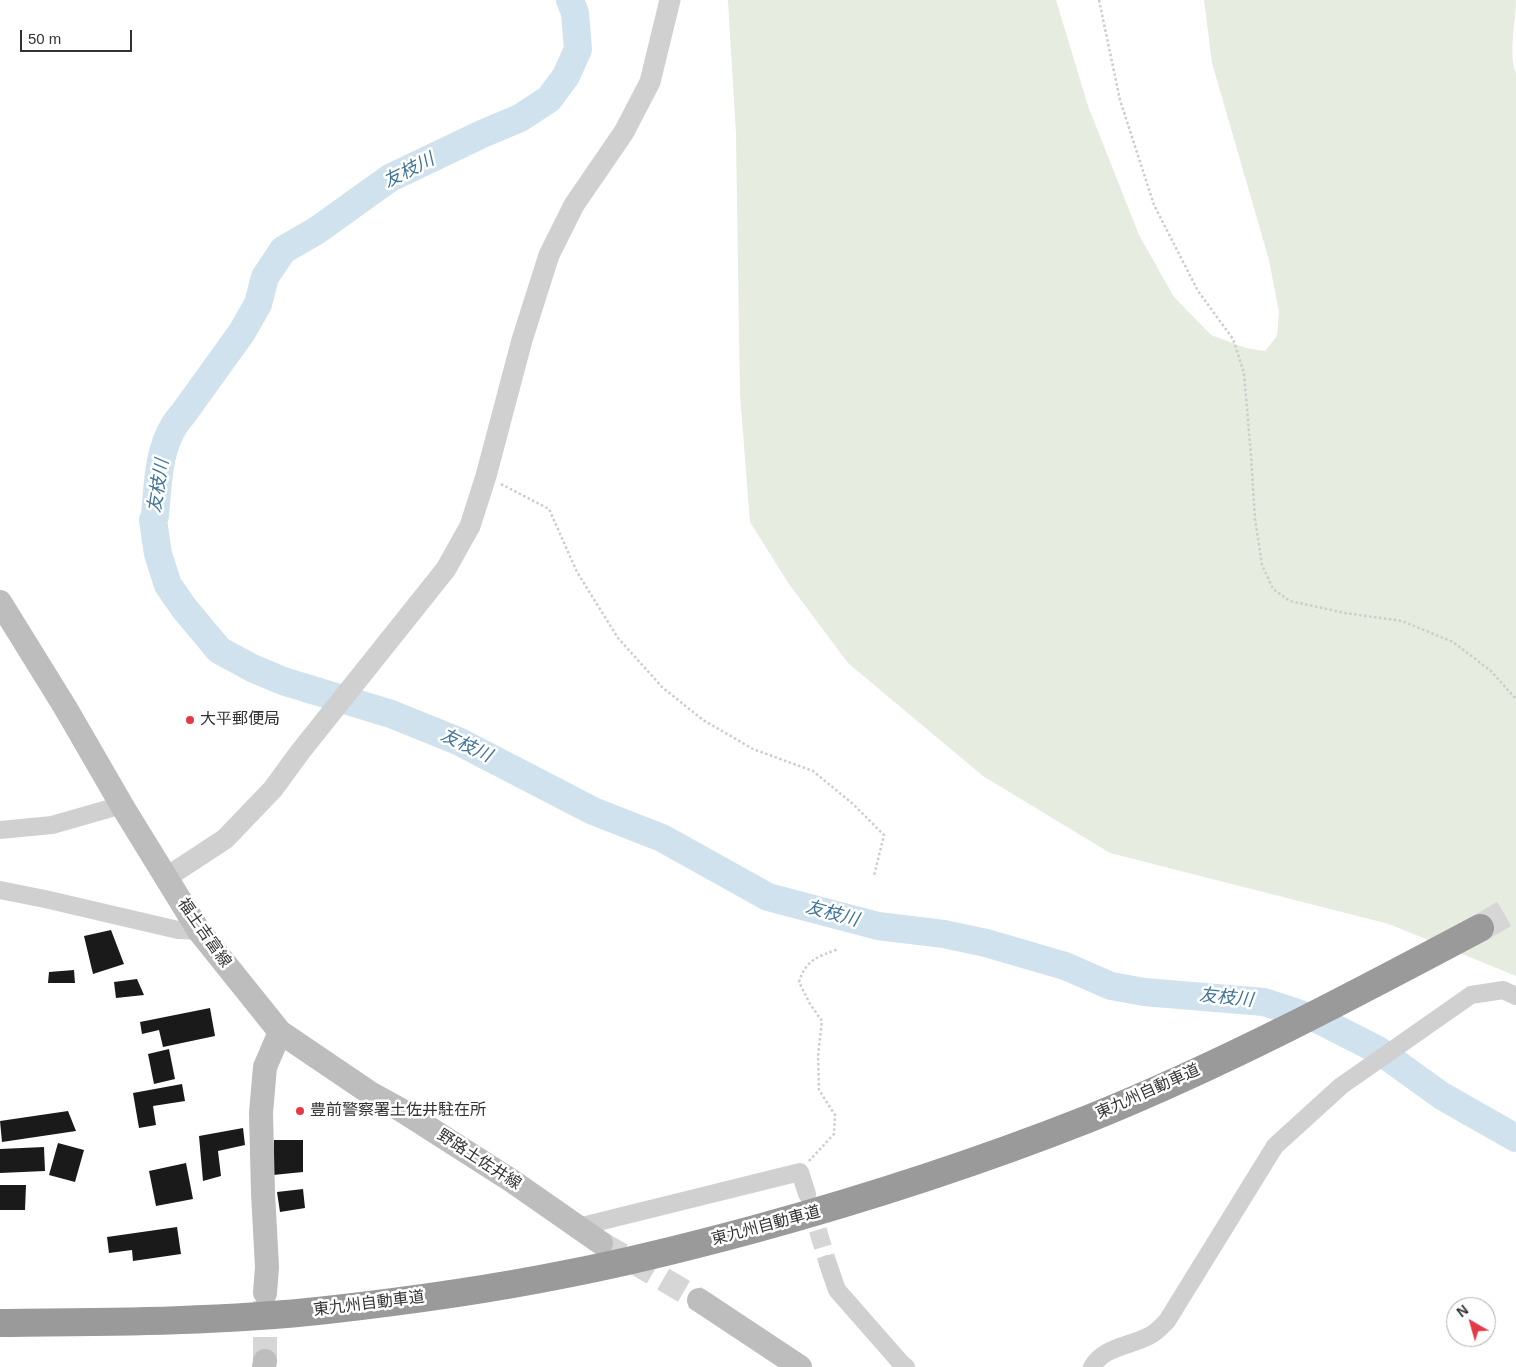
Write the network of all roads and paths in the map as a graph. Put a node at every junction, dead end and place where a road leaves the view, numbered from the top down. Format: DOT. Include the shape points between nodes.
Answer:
graph roads {
  1 [pos="670,0"];
  2 [pos="1099,0"];
  3 [pos="486,476"];
  4 [pos="0,602"];
  5 [pos="1516,699"];
  6 [pos="122,805"];
  7 [pos="0,830"];
  8 [pos="874,876"];
  9 [pos="167,877"];
  10 [pos="0,890"];
  11 [pos="1480,928"];
  12 [pos="199,931"];
  13 [pos="838,949"];
  14 [pos="1516,996"];
  15 [pos="280,1032"];
  16 [pos="800,1172"];
  17 [pos="807,1194"];
  18 [pos="578,1227"];
  19 [pos="601,1243"];
  20 [pos="828,1264"];
  21 [pos="265,1293"];
  22 [pos="699,1300"];
  23 [pos="0,1323"];
  24 [pos="794,1365"];
  25 [pos="906,1367"];
  26 [pos="1092,1367"];
  1 -- 3 [label="street" via="650,82 624,132 574,204 549,255 522,340"];
  2 -- 5 [label="path" via="1120,100 1154,205 1198,291 1233,339 1244,373 1256,528 1262,565 1273,589 1290,601 1402,621 1453,642 1491,671"];
  3 -- 8 [label="path" via="549,510 577,572 618,638 662,687 703,720 753,749 813,771 884,835"];
  3 -- 9 [label="street" via="470,526 446,569 273,789 225,839"];
  4 -- 6 [label="main road, 福土吉富線"];
  6 -- 7 [label="street" via="52,826"];
  6 -- 9 [label="main road, 福土吉富線"];
  9 -- 12 [label="main road, 福土吉富線"];
  10 -- 12 [label="street" via="178,930"];
  11 -- 23 [label="highway, 東九州自動車道" via="1203,1068 1080,1122 844,1205 678,1250 566,1274 436,1296 323,1310 211,1319"];
  12 -- 15 [label="main road, 福土吉富線"];
  13 -- 16 [label="path" via="815,958 803,970 799,982 822,1021 819,1090 835,1116 834,1134"];
  14 -- 26 [label="street" via="1503,990 1471,995 1341,1086 1276,1146 1167,1322 1150,1336 1108,1352"];
  15 -- 18 [label="main road, 野路土佐井線"];
  15 -- 21 [label="main road" via="265,1067 261,1113 267,1267"];
  16 -- 17 [label="street"];
  16 -- 18 [label="street"];
  18 -- 19 [label="main road, 野路土佐井線"];
  20 -- 25 [label="street" via="837,1290"];
  22 -- 24 [label="main road"];
}
